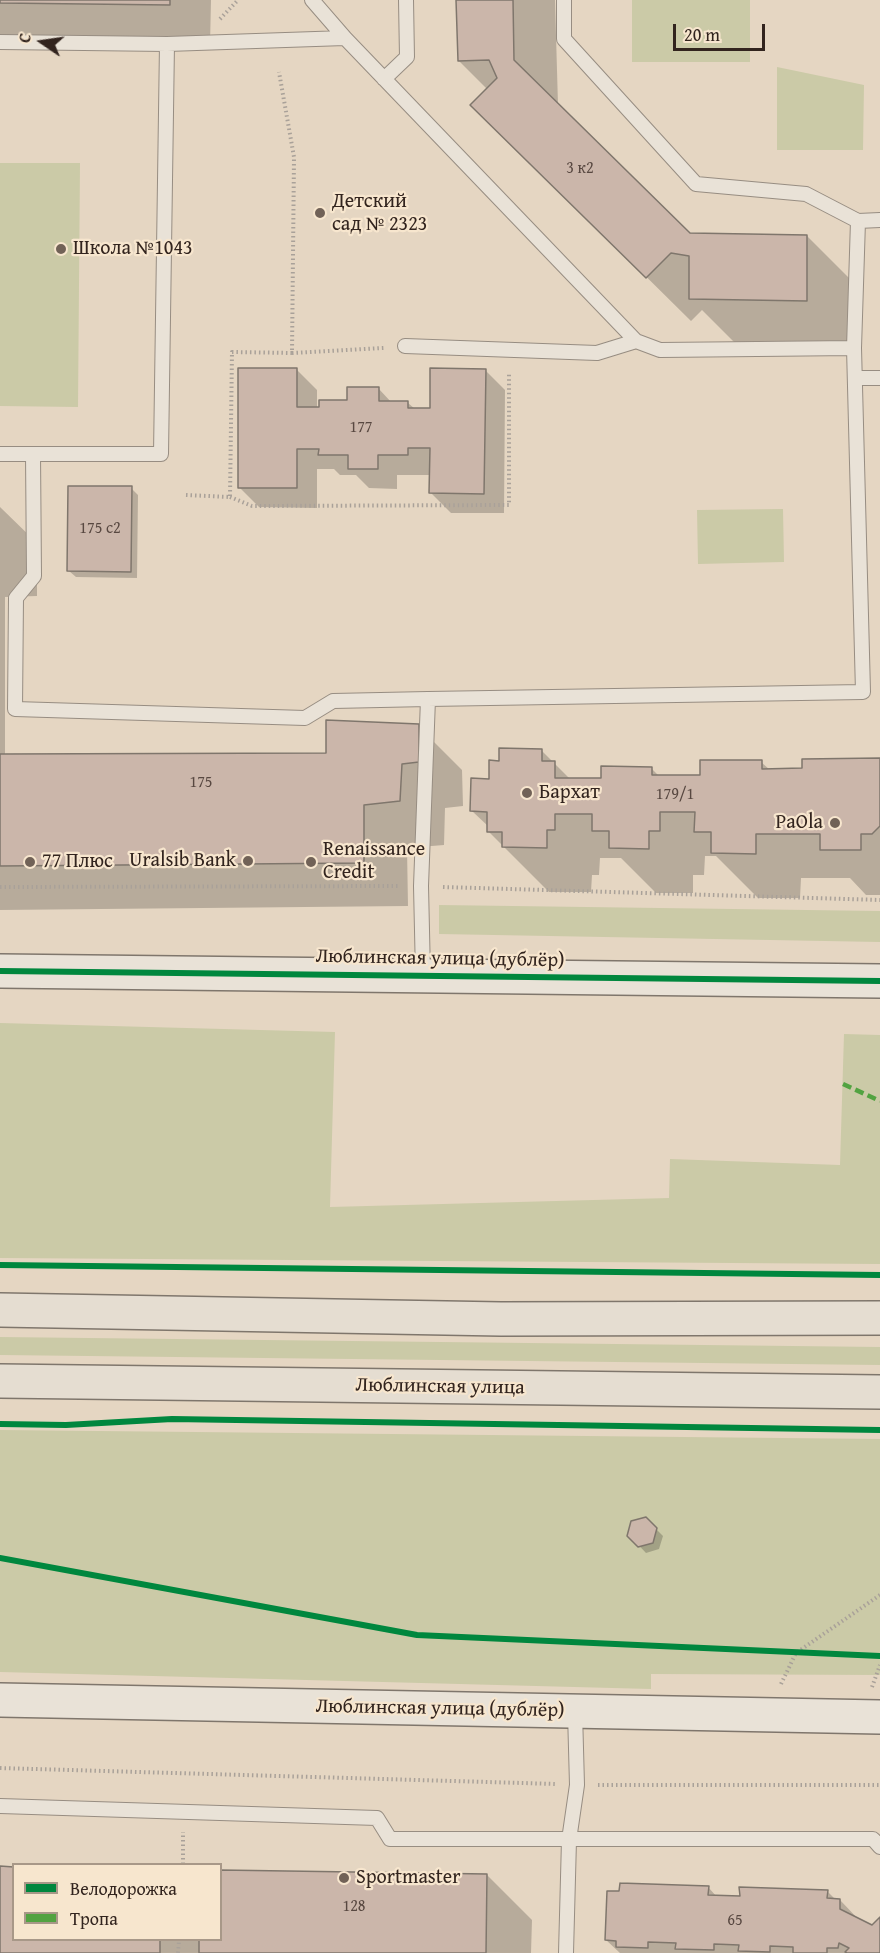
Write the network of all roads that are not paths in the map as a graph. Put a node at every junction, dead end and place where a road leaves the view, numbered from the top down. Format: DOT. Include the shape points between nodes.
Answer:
graph roads {
  1 [pos="312,0"];
  2 [pos="406,0"];
  3 [pos="564,0"];
  4 [pos="345,38"];
  5 [pos="0,42"];
  6 [pos="167,44"];
  7 [pos="384,79"];
  8 [pos="880,220"];
  9 [pos="858,221"];
  10 [pos="636,341"];
  11 [pos="405,346"];
  12 [pos="855,348"];
  13 [pos="856,378"];
  14 [pos="880,378"];
  15 [pos="0,454"];
  16 [pos="33,454"];
  17 [pos="428,699"];
  18 [pos="0,971"];
  19 [pos="423,975"];
  20 [pos="880,981"];
  21 [pos="0,1310"];
  22 [pos="880,1318"];
  23 [pos="0,1381"];
  24 [pos="880,1392"];
  25 [pos="0,1700"];
  26 [pos="876,1703"];
  27 [pos="575,1712"];
  28 [pos="0,1806"];
  29 [pos="569,1840"];
  30 [pos="880,1847"];
  31 [pos="566,1953"];
  1 -- 4 [label="lane"];
  2 -- 7 [label="lane" via="407,57"];
  3 -- 9 [label="lane" via="564,39 696,184 806,194"];
  4 -- 6 [label="lane"];
  4 -- 7 [label="lane"];
  5 -- 6 [label="lane"];
  6 -- 16 [label="lane" via="160,454"];
  7 -- 10 [label="lane"];
  8 -- 9 [label="lane"];
  9 -- 12 [label="lane"];
  10 -- 11 [label="lane" via="597,352"];
  10 -- 12 [label="lane" via="660,350"];
  12 -- 13 [label="lane"];
  13 -- 14 [label="lane"];
  13 -- 17 [label="lane" via="863,692"];
  15 -- 16 [label="lane"];
  16 -- 17 [label="lane" via="34,576 16,597 15,709 305,718 333,701"];
  17 -- 19 [label="lane" via="421,886"];
  18 -- 19 [label="street, Люблинская улица (дублёр)"];
  19 -- 20 [label="street, Люблинская улица (дублёр)"];
  21 -- 22 [label="main road" via="501,1319"];
  23 -- 24 [label="main road, Люблинская улица"];
  25 -- 27 [label="street, Люблинская улица (дублёр)"];
  26 -- 27 [label="street, Люблинская улица (дублёр)"];
  27 -- 29 [label="lane" via="577,1785"];
  28 -- 29 [label="lane" via="377,1818 390,1839"];
  29 -- 30 [label="lane" via="873,1839"];
  29 -- 31 [label="lane"];
}
